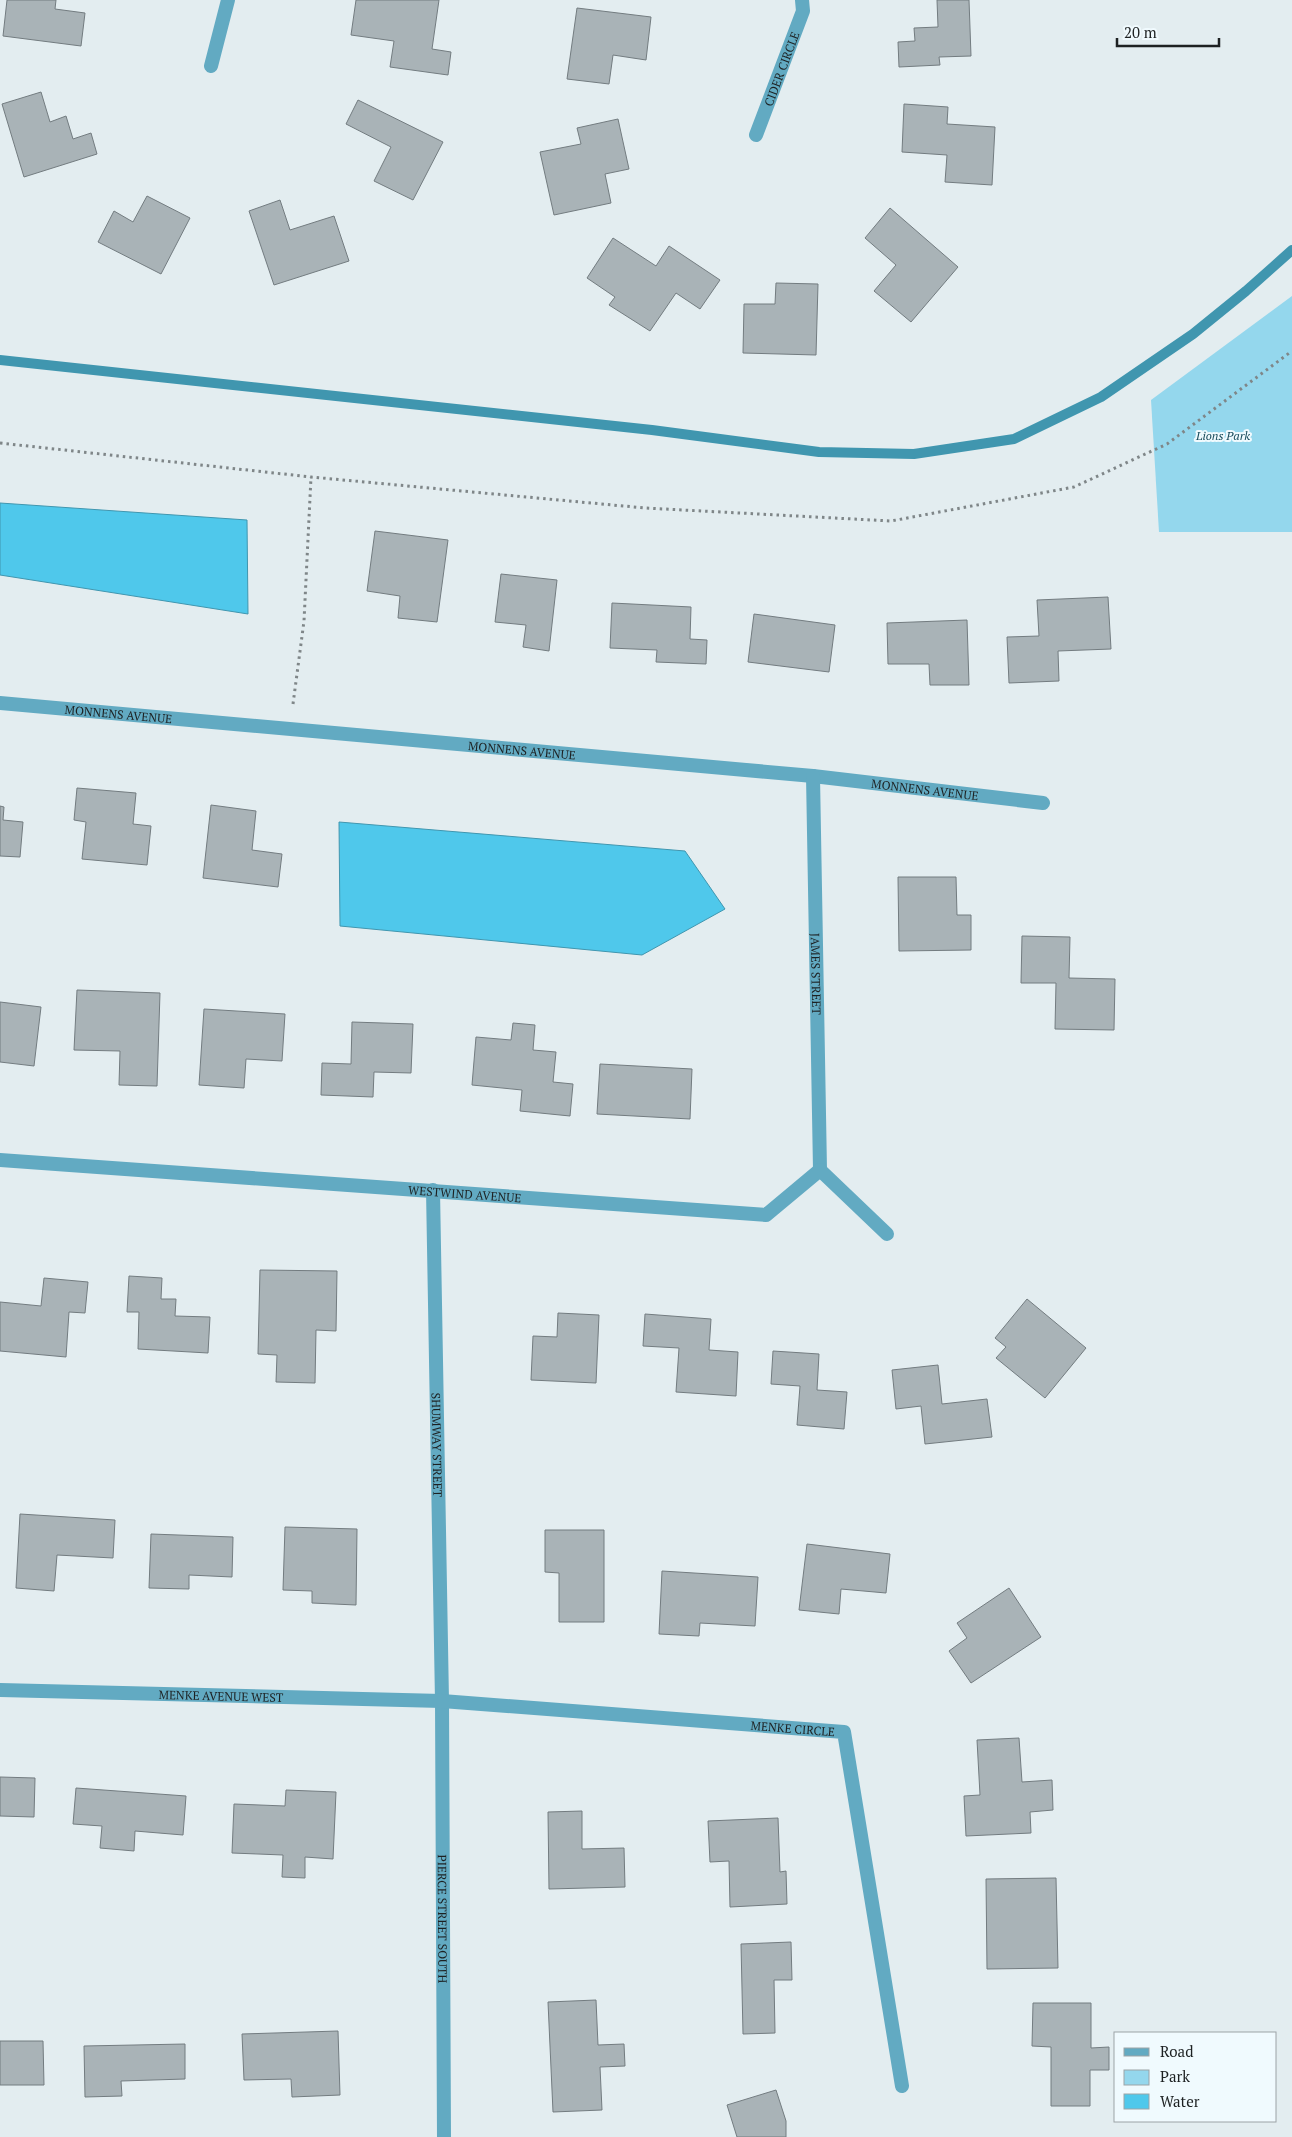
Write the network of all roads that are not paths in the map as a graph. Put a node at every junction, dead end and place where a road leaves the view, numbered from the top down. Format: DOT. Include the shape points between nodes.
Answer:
graph roads {
  1 [pos="228,0"];
  2 [pos="802,0"];
  3 [pos="211,66"];
  4 [pos="756,136"];
  5 [pos="0,703"];
  6 [pos="814,776"];
  7 [pos="1043,803"];
  8 [pos="0,1160"];
  9 [pos="820,1170"];
  10 [pos="433,1190"];
  11 [pos="887,1234"];
  12 [pos="0,1690"];
  13 [pos="442,1701"];
  14 [pos="902,2086"];
  15 [pos="444,2137"];
  1 -- 3 [label="street"];
  2 -- 4 [label="street, CIDER CIRCLE" via="802,11"];
  5 -- 6 [label="street, MONNENS AVENUE"];
  6 -- 7 [label="street, MONNENS AVENUE"];
  6 -- 9 [label="street, JAMES STREET"];
  8 -- 10 [label="street, WESTWIND AVENUE"];
  9 -- 10 [label="street, WESTWIND AVENUE" via="766,1216"];
  9 -- 11 [label="street"];
  10 -- 13 [label="street, SHUMWAY STREET"];
  12 -- 13 [label="street, MENKE AVENUE WEST"];
  13 -- 14 [label="street, MENKE CIRCLE" via="844,1732"];
  13 -- 15 [label="street, PIERCE STREET SOUTH"];
}
